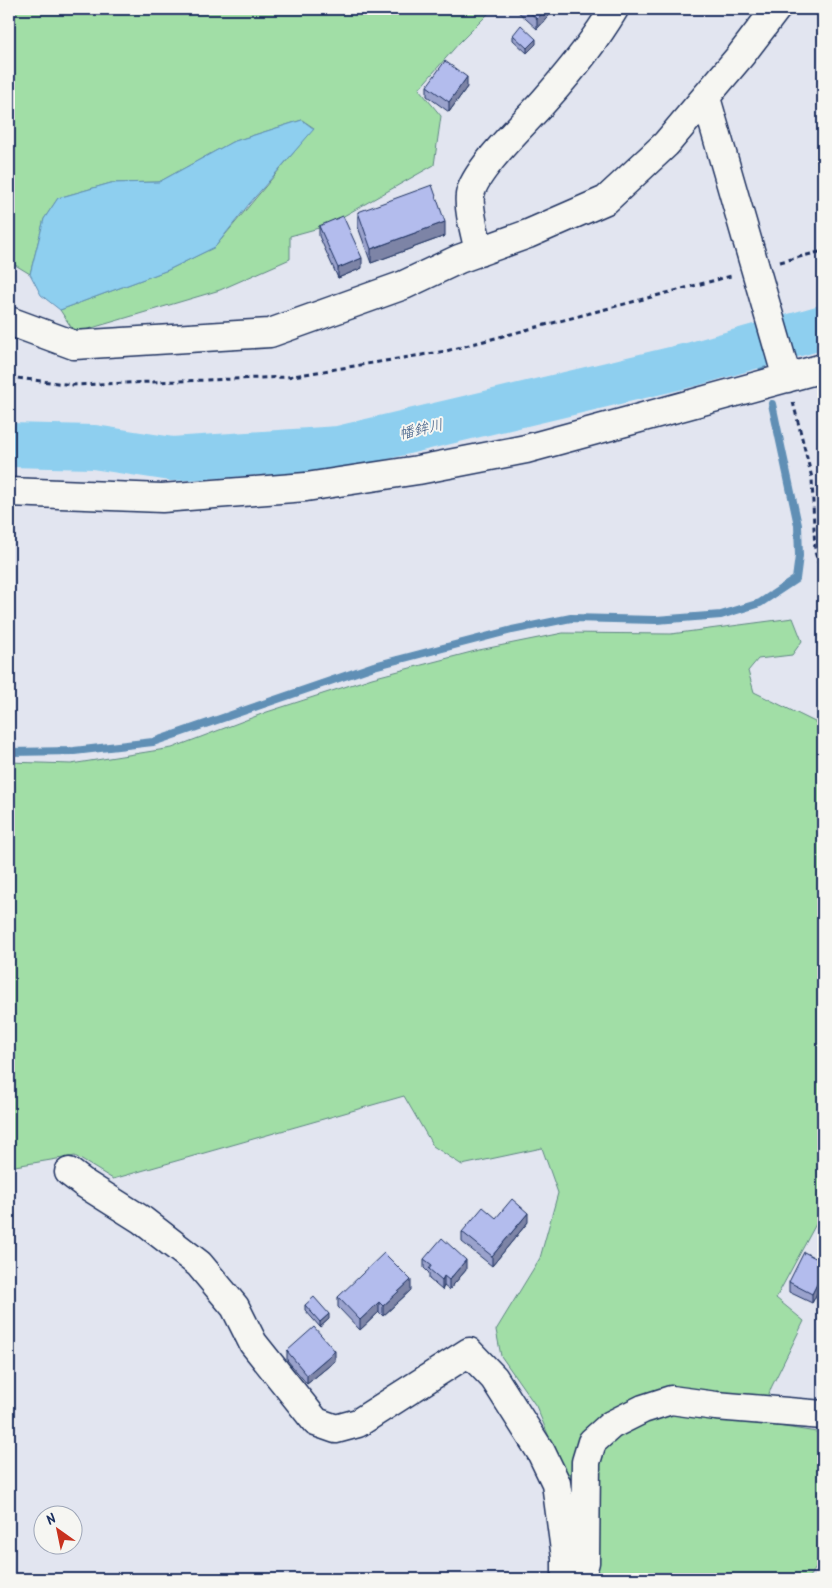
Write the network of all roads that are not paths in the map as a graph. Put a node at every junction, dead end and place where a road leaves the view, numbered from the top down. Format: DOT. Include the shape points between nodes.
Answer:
graph roads {
  1 [pos="614,9"];
  2 [pos="776,9"];
  3 [pos="706,98"];
  4 [pos="479,252"];
  5 [pos="9,321"];
  6 [pos="823,368"];
  7 [pos="785,372"];
  8 [pos="9,492"];
  9 [pos="70,1172"];
  10 [pos="823,1415"];
  11 [pos="566,1579"];
  12 [pos="580,1579"];
  1 -- 4 [label="street" via="546,100 512,134 474,183 470,196"];
  2 -- 3 [label="street"];
  3 -- 4 [label="street" via="666,144 606,200"];
  3 -- 7 [label="street"];
  4 -- 5 [label="street" via="404,285 270,333 74,346"];
  6 -- 7 [label="street"];
  7 -- 8 [label="street" via="526,449 418,470 306,487 162,498"];
  9 -- 11 [label="street" via="142,1220 199,1264 235,1307 253,1344 316,1422 336,1429 358,1423 469,1352 494,1378 541,1452 556,1483"];
  10 -- 12 [label="street" via="671,1400 611,1425 592,1442 586,1462 585,1562"];
}
